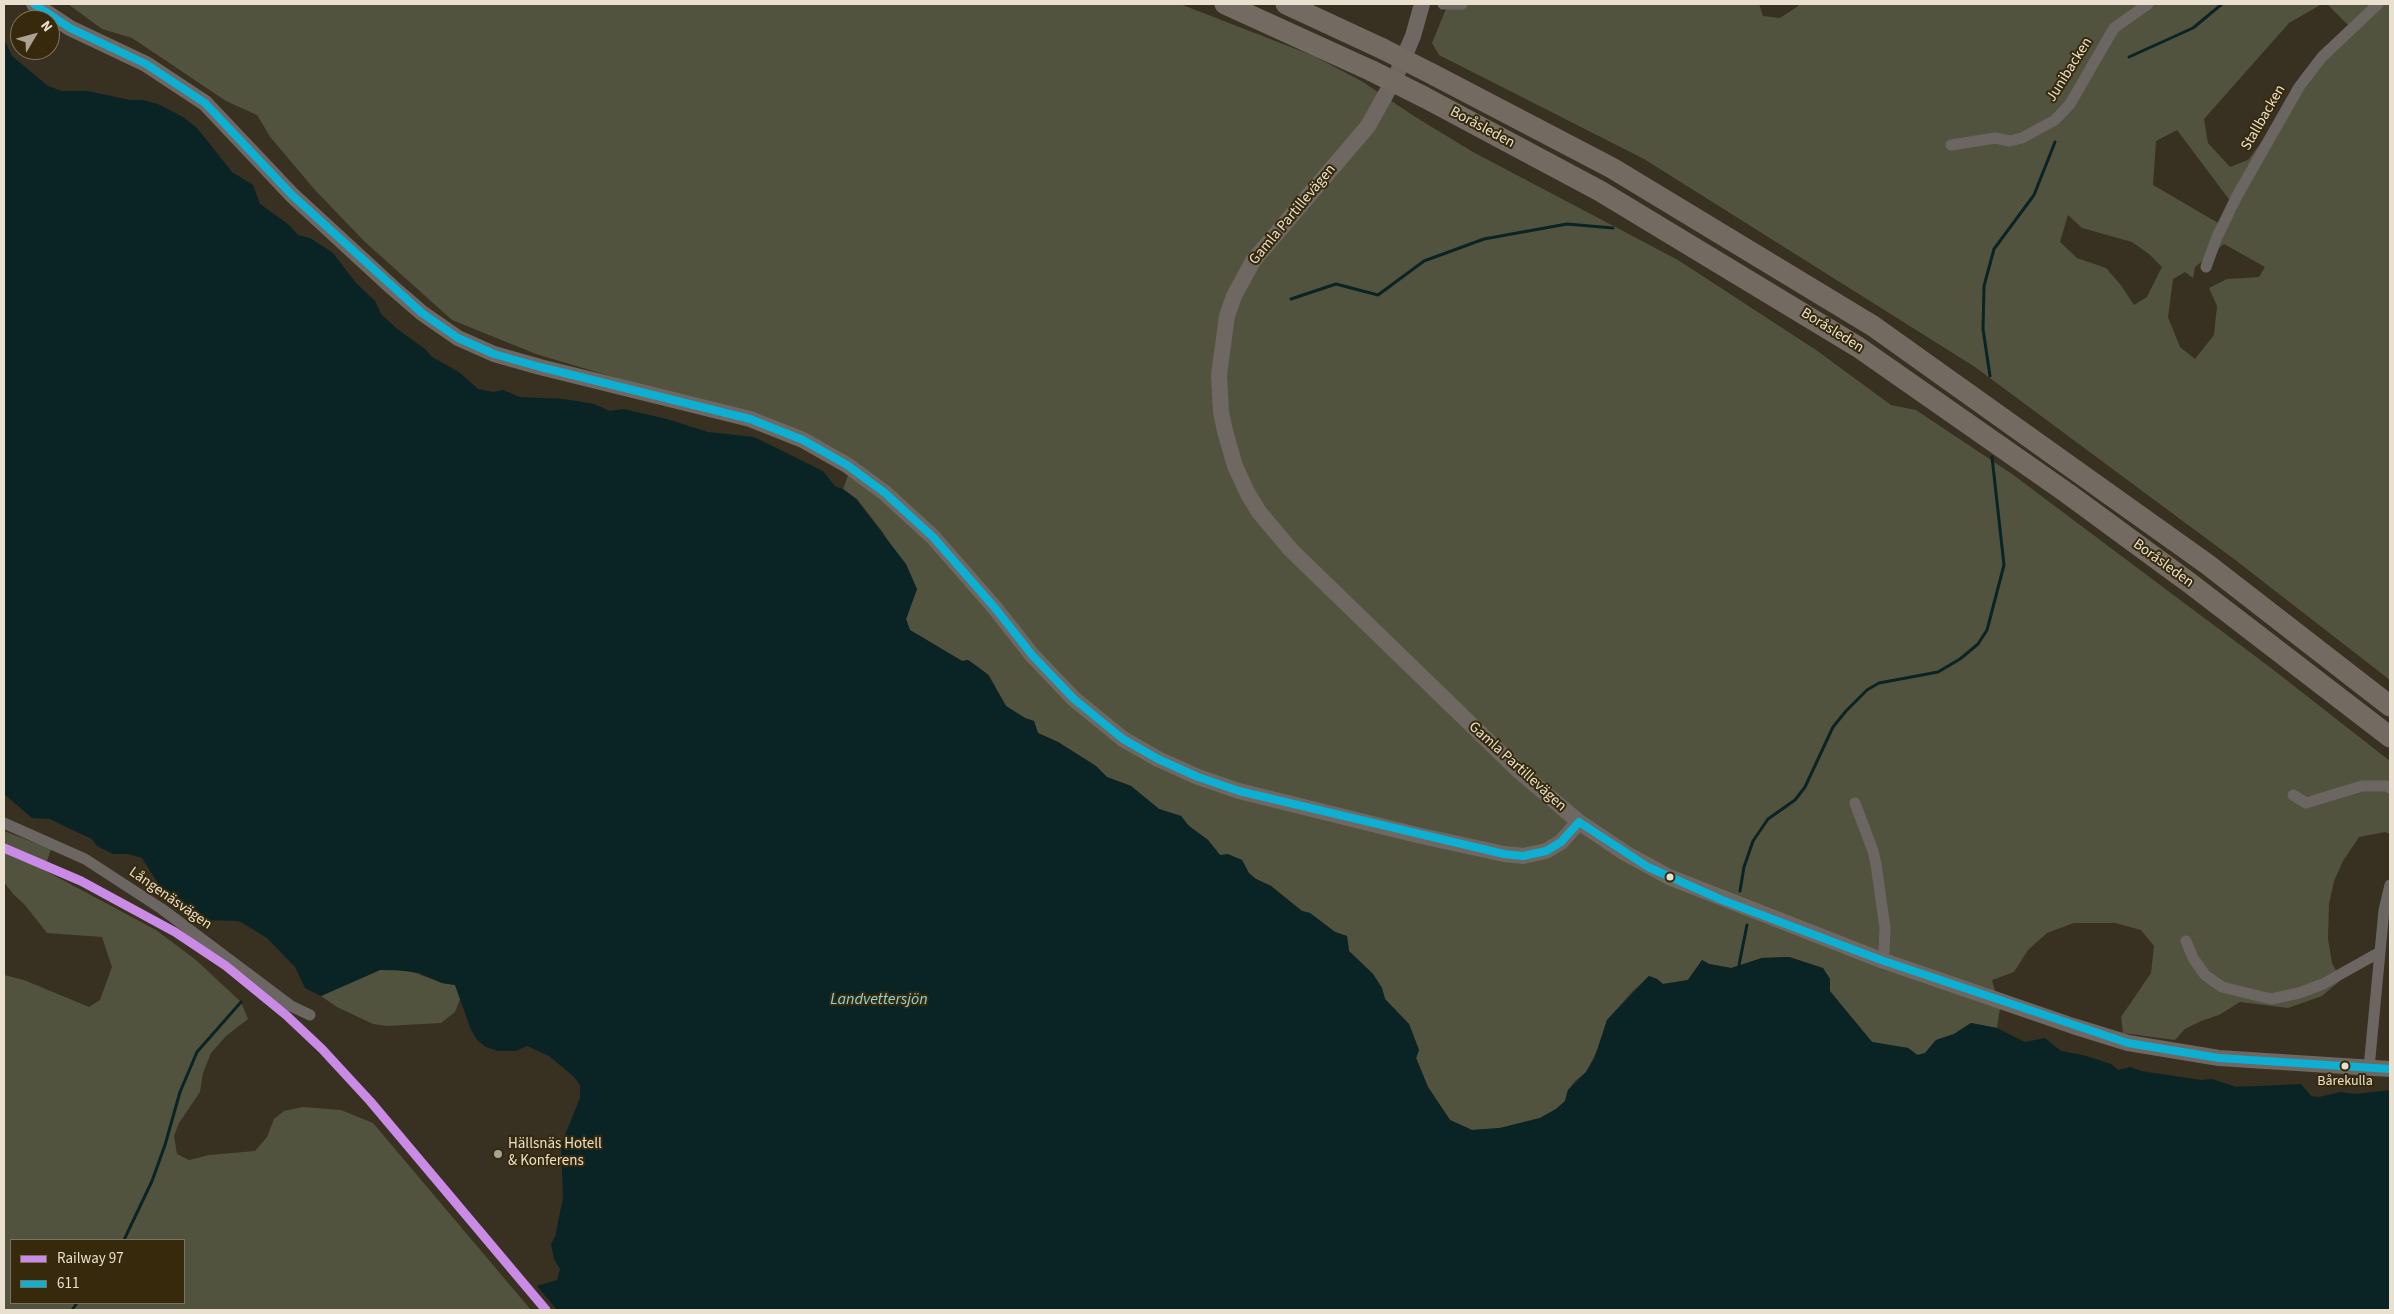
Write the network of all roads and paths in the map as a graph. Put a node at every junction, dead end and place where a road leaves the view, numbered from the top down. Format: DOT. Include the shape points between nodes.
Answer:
graph roads {
  1 [pos="34,4"];
  2 [pos="1225,4"];
  3 [pos="1286,4"];
  4 [pos="1422,4"];
  5 [pos="1443,4"];
  6 [pos="1462,4"];
  7 [pos="2148,4"];
  8 [pos="2378,4"];
  9 [pos="1951,145"];
  10 [pos="2206,267"];
  11 [pos="2390,706"];
  12 [pos="2390,737"];
  13 [pos="2390,788"];
  14 [pos="2293,795"];
  15 [pos="1854,804"];
  16 [pos="1579,822"];
  17 [pos="4,823"];
  18 [pos="2390,885"];
  19 [pos="2186,941"];
  20 [pos="2380,952"];
  21 [pos="1881,960"];
  22 [pos="310,1015"];
  23 [pos="2369,1068"];
  24 [pos="2390,1069"];
  1 -- 16 [label="street" via="70,28 146,64 206,103 292,195 400,294 458,338 494,354 540,367 750,419 803,440 847,464 891,498 933,537 1074,699 1122,738 1158,759 1238,791 1504,854 1523,856 1546,851"];
  2 -- 12 [label="highway, Boråsleden, bridge" via="1372,71 1600,191 1858,347 2068,493"];
  3 -- 11 [label="highway, Boråsleden, bridge" via="1383,49 1612,168 1873,326 2207,564"];
  4 -- 16 [label="street, Gamla Partillevägen" via="1396,76 1368,126 1272,236 1240,282 1223,335 1219,368 1221,412 1243,483 1260,512 1291,550 1519,771"];
  5 -- 6 [label="street"];
  7 -- 9 [label="street, Junibacken" via="2114,28 2070,104 2055,120 2010,141 1995,138"];
  8 -- 10 [label="street, Stallbacken" via="2322,58 2299,87 2236,196"];
  13 -- 14 [label="street" via="2362,786 2306,803"];
  15 -- 21 [label="street" via="1875,858 1885,928"];
  16 -- 21 [label="street, Gamla Partillevägen" via="1669,877"];
  17 -- 22 [label="street, Långenäsvägen" via="92,864 162,908 291,1006"];
  18 -- 20 [label="street"];
  19 -- 20 [label="street" via="2193,958 2206,975 2222,987 2271,999 2323,984"];
  20 -- 23 [label="street"];
  21 -- 23 [label="street, Gamla Partillevägen" via="2128,1043 2219,1058"];
  23 -- 24 [label="street, Gamla Partillevägen"];
}
